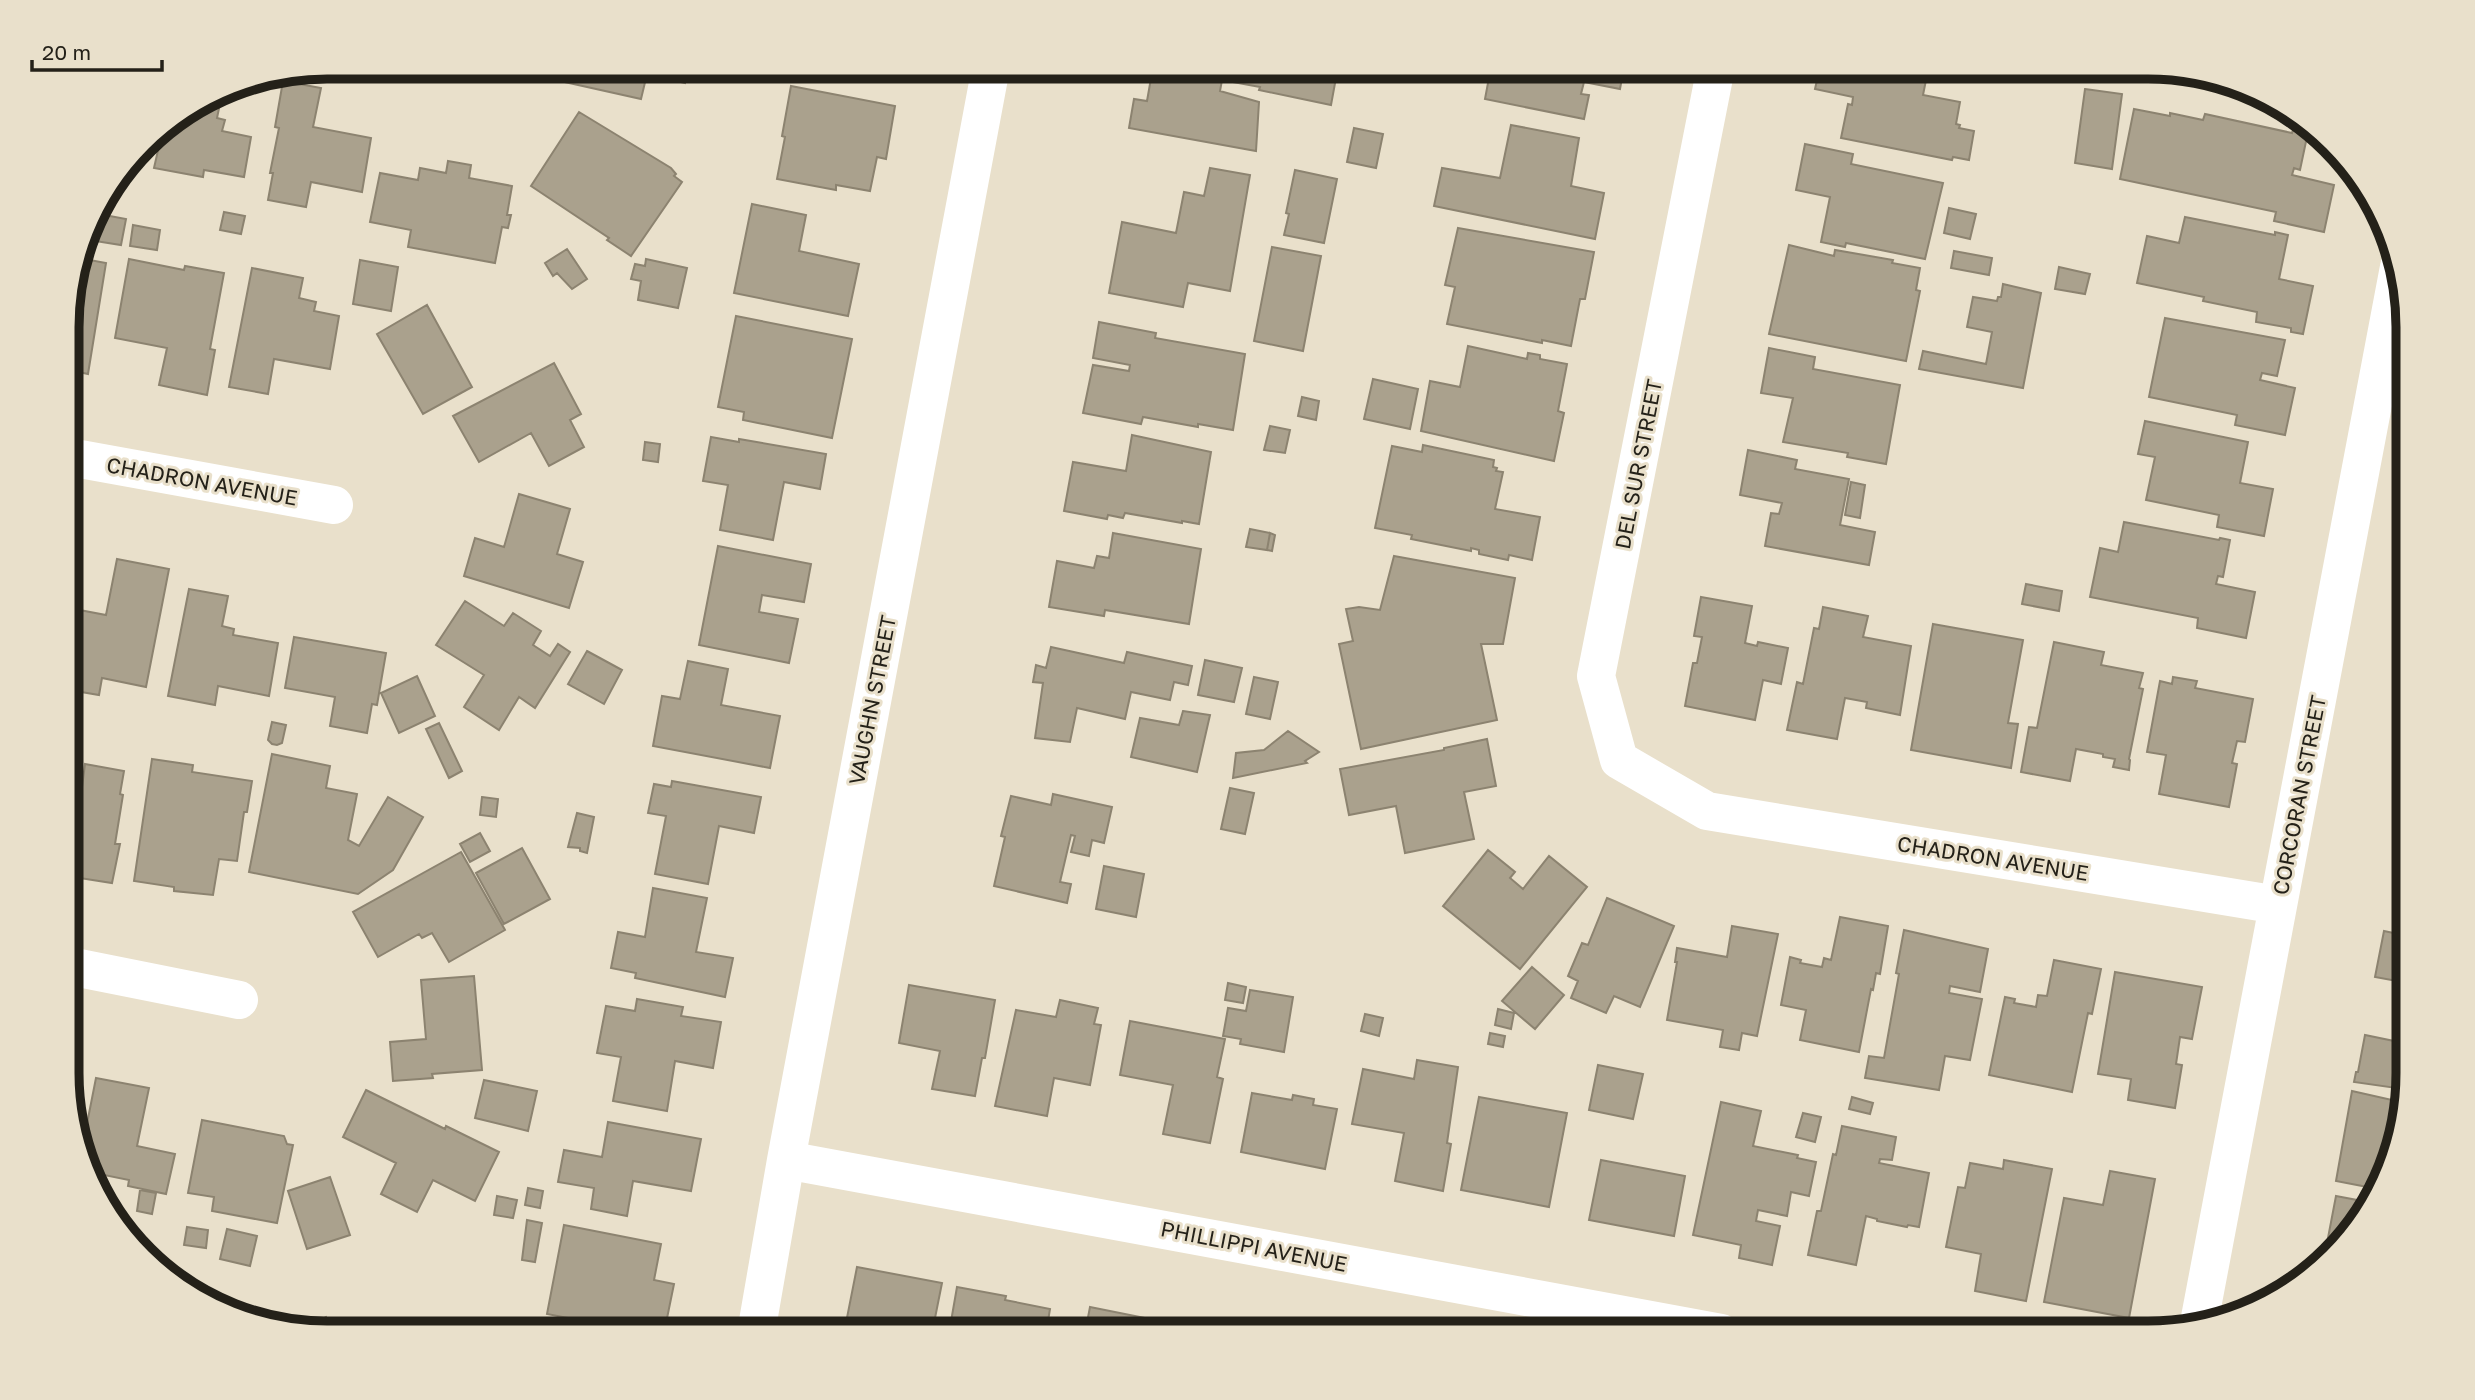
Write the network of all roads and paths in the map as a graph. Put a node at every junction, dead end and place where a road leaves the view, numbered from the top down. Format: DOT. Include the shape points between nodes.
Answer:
graph roads {
  1 [pos="989,79"];
  2 [pos="1713,79"];
  3 [pos="2394,294"];
  4 [pos="79,459"];
  5 [pos="334,505"];
  6 [pos="1707,811"];
  7 [pos="2278,905"];
  8 [pos="79,968"];
  9 [pos="239,999"];
  10 [pos="786,1160"];
  11 [pos="2200,1315"];
  12 [pos="758,1321"];
  13 [pos="1656,1321"];
  1 -- 10 [label="street, VAUGHN STREET"];
  2 -- 6 [label="street, DEL SUR STREET" via="1596,676 1619,760"];
  3 -- 7 [label="street, CORCORAN STREET"];
  4 -- 5 [label="street, CHADRON AVENUE"];
  6 -- 7 [label="street, CHADRON AVENUE"];
  7 -- 11 [label="street, CORCORAN STREET"];
  8 -- 9 [label="street"];
  10 -- 12 [label="street, VAUGHN STREET"];
  10 -- 13 [label="street, PHILLIPPI AVENUE"];
}
